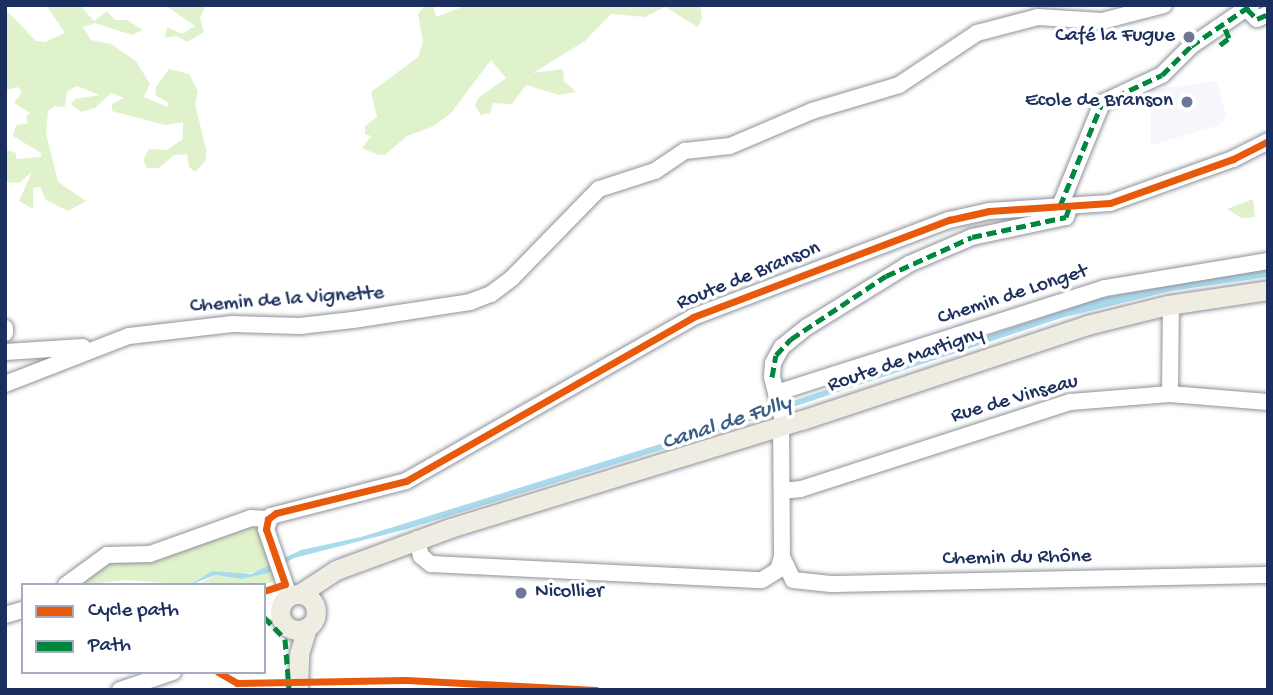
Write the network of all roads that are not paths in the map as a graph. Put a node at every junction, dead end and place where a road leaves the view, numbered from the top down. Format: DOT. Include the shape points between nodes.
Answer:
graph roads {
  1 [pos="1164,5"];
  2 [pos="1249,7"];
  3 [pos="1268,14"];
  4 [pos="1268,141"];
  5 [pos="1065,207"];
  6 [pos="1268,261"];
  7 [pos="1268,290"];
  8 [pos="1171,304"];
  9 [pos="102,344"];
  10 [pos="5,352"];
  11 [pos="5,384"];
  12 [pos="1170,394"];
  13 [pos="776,396"];
  14 [pos="1268,402"];
  15 [pos="782,423"];
  16 [pos="782,491"];
  17 [pos="268,519"];
  18 [pos="417,539"];
  19 [pos="782,557"];
  20 [pos="1268,575"];
  21 [pos="69,583"];
  22 [pos="266,601"];
  23 [pos="291,606"];
  24 [pos="167,674"];
  25 [pos="299,683"];
  26 [pos="120,690"];
  1 -- 9 [label="street, Chemin de la Vignette" via="1102,21 1038,17 977,33 899,85 812,111 730,146 685,151 654,171 599,189 512,278 470,302 300,326 232,324 129,336"];
  2 -- 3 [label="street" via="1257,19"];
  2 -- 5 [label="street" via="1191,46 1162,75 1102,103"];
  4 -- 5 [label="street, Route de Branson" via="1233,159 1110,202"];
  5 -- 13 [label="street" via="1066,217 956,243 862,291 782,347 773,363"];
  5 -- 17 [label="street, Route de Branson" via="959,217 820,265 693,317 406,481 285,509"];
  6 -- 13 [label="street, Chemin de Longet" via="1105,288"];
  7 -- 8 [label="main road, Route de Martigny"];
  8 -- 12 [label="street"];
  8 -- 15 [label="main road, Route de Martigny" via="1087,325"];
  9 -- 10 [label="street"];
  9 -- 11 [label="street, Chemin de la Vignette"];
  12 -- 14 [label="street, Rue de Vinseau"];
  12 -- 16 [label="street, Rue de Vinseau" via="1048,408 801,489"];
  13 -- 15 [label="street"];
  15 -- 16 [label="street"];
  15 -- 18 [label="main road, Route de Martigny"];
  16 -- 19 [label="street"];
  17 -- 21 [label="street, Route de Branson" via="251,518 150,554 107,555"];
  17 -- 23 [label="street"];
  18 -- 19 [label="street" via="421,556 430,564 755,580 775,573"];
  18 -- 23 [label="main road, Route de Martigny" via="326,575"];
  19 -- 20 [label="street, Chemin du Rhône" via="790,577 811,583"];
  22 -- 23 [label="street"];
  23 -- 25 [label="main road"];
  24 -- 26 [label="street"];
}
